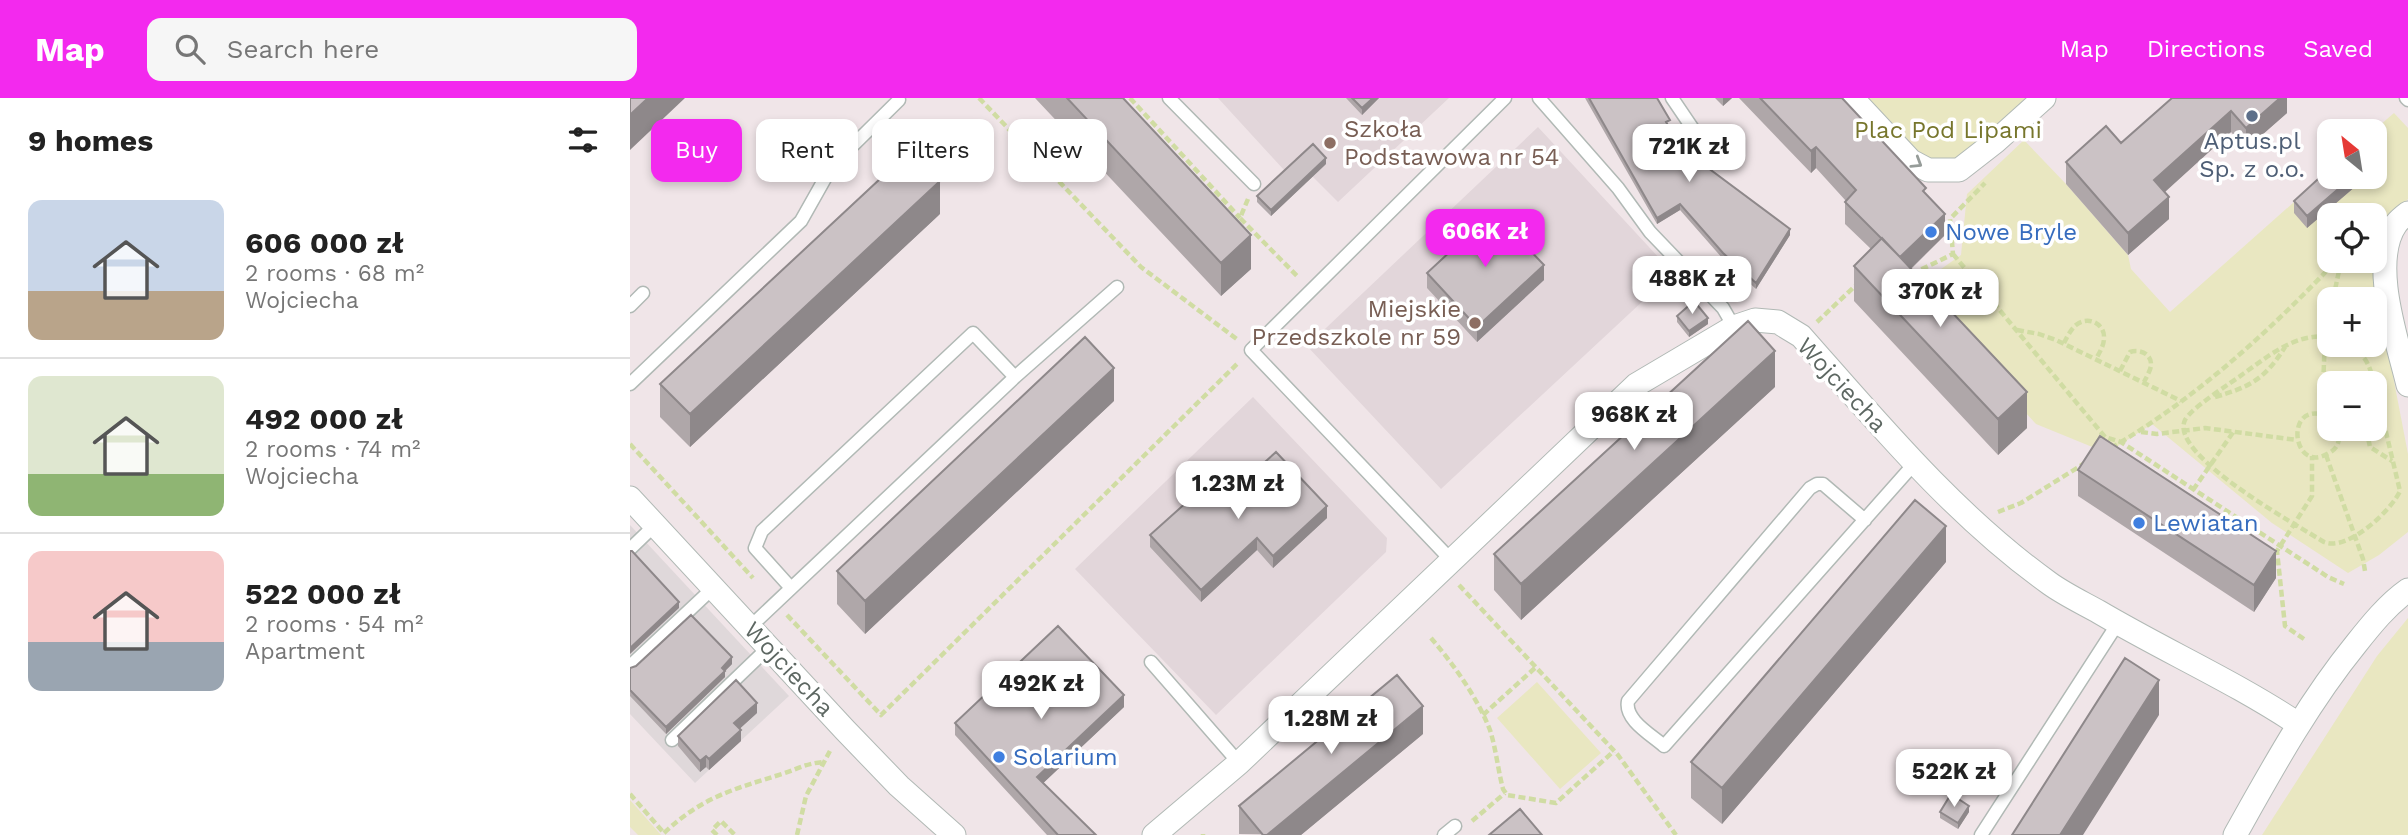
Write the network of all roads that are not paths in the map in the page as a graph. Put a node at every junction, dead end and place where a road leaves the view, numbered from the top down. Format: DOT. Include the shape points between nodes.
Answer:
graph roads {
  1 [pos="1169,98"];
  2 [pos="1505,98"];
  3 [pos="1539,98"];
  4 [pos="1672,98"];
  5 [pos="1852,98"];
  6 [pos="2044,98"];
  7 [pos="899,100"];
  8 [pos="1712,157"];
  9 [pos="1254,184"];
  10 [pos="2408,212"];
  11 [pos="1116,287"];
  12 [pos="643,293"];
  13 [pos="630,306"];
  14 [pos="1734,327"];
  15 [pos="1015,377"];
  16 [pos="630,384"];
  17 [pos="2408,384"];
  18 [pos="1914,464"];
  19 [pos="630,498"];
  20 [pos="1865,520"];
  21 [pos="655,525"];
  22 [pos="630,549"];
  23 [pos="1448,566"];
  24 [pos="713,587"];
  25 [pos="791,588"];
  26 [pos="2408,590"];
  27 [pos="2118,623"];
  28 [pos="750,627"];
  29 [pos="768,647"];
  30 [pos="1151,662"];
  31 [pos="630,666"];
  32 [pos="2298,723"];
  33 [pos="672,740"];
  34 [pos="1239,763"];
  35 [pos="1455,826"];
  36 [pos="954,835"];
  37 [pos="1154,835"];
  38 [pos="1444,835"];
  39 [pos="1981,835"];
  40 [pos="2235,835"];
  1 -- 9 [label="lane"];
  2 -- 23 [label="lane" via="1251,350"];
  3 -- 14 [label="lane" via="1650,232 1723,308"];
  4 -- 8 [label="lane"];
  5 -- 6 [label="street, one-way" via="1911,161 1928,170 1959,170 1971,163"];
  7 -- 16 [label="lane" via="832,166 801,221"];
  10 -- 17 [label="street" via="2395,225 2386,253 2384,286"];
  11 -- 15 [label="lane"];
  12 -- 13 [label="lane"];
  14 -- 18 [label="street, Wojciecha" via="1755,320 1778,322 1801,337"];
  14 -- 23 [label="street, Wojciecha" via="1636,385"];
  15 -- 25 [label="lane"];
  15 -- 25 [label="lane" via="973,333 762,531 755,548"];
  18 -- 20 [label="lane"];
  18 -- 27 [label="street, Wojciecha" via="2050,583"];
  19 -- 21 [label="street, Wojciecha"];
  20 -- 20 [label="lane" via="1664,746 1630,716 1628,701 1810,488 1823,484"];
  21 -- 22 [label="lane"];
  21 -- 24 [label="street, Wojciecha"];
  23 -- 34 [label="street, Wojciecha"];
  24 -- 28 [label="street, Wojciecha"];
  24 -- 31 [label="lane"];
  25 -- 28 [label="lane"];
  26 -- 32 [label="street" via="2361,638"];
  27 -- 32 [label="street, Wojciecha"];
  27 -- 39 [label="lane"];
  28 -- 29 [label="street, Wojciecha"];
  29 -- 33 [label="lane"];
  29 -- 36 [label="street, Wojciecha" via="899,786"];
  30 -- 34 [label="lane"];
  32 -- 40 [label="street"];
  34 -- 37 [label="street, Wojciecha"];
  35 -- 38 [label="lane"];
}
